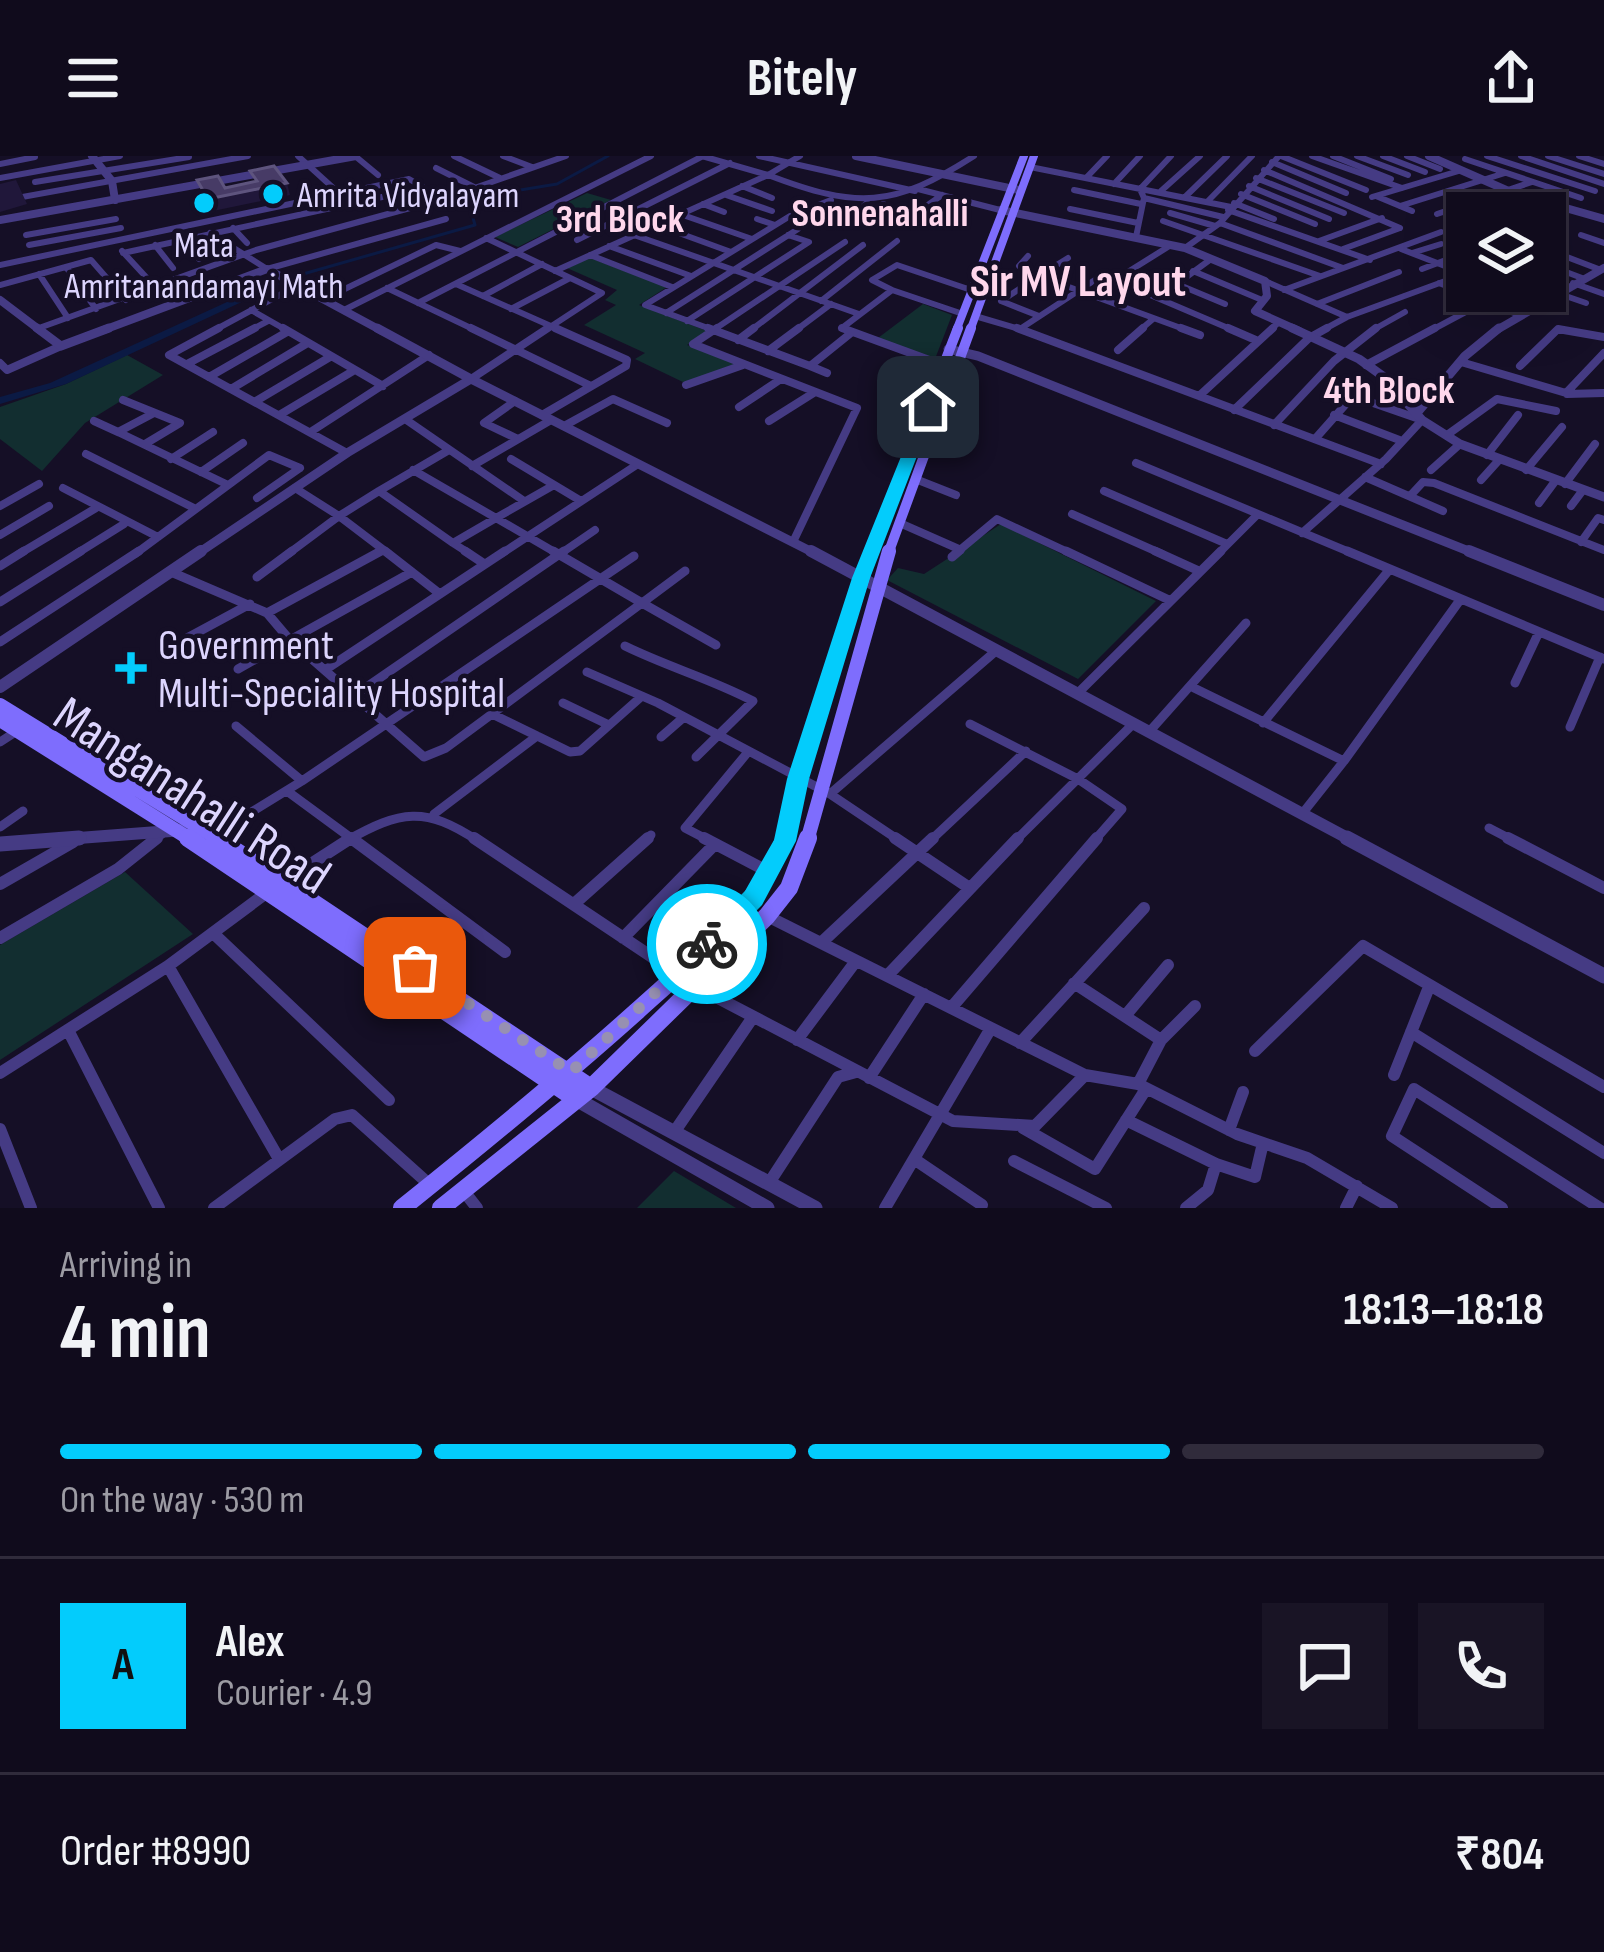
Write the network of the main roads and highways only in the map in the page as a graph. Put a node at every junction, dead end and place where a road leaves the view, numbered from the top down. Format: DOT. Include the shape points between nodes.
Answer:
graph roads {
  1 [pos="1029,160"];
  2 [pos="1006,211"];
  3 [pos="969,315"];
  4 [pos="954,351"];
  5 [pos="0,704"];
  6 [pos="0,720"];
  7 [pos="178,830"];
  8 [pos="278,885"];
  9 [pos="571,1072"];
  10 [pos="556,1084"];
  11 [pos="584,1093"];
  12 [pos="402,1208"];
  13 [pos="441,1208"];
  1 -- 2 [label="main road"];
  2 -- 3 [label="main road"];
  2 -- 3 [label="main road" via="971,290"];
  3 -- 4 [label="main road"];
  4 -- 9 [label="main road" via="861,578 770,872 754,898"];
  4 -- 11 [label="main road" via="918,480 877,585 801,862 767,916"];
  5 -- 7 [label="main road, Manganahalli Road"];
  6 -- 7 [label="main road, Manganahalli Road"];
  7 -- 8 [label="main road, Manganahalli Road"];
  8 -- 9 [label="main road, Manganahalli Road"];
  8 -- 10 [label="main road, Manganahalli Road"];
  9 -- 10 [label="main road"];
  9 -- 11 [label="main road, Manganahalli Road"];
  10 -- 11 [label="main road, Manganahalli Road"];
  10 -- 12 [label="main road"];
  11 -- 13 [label="main road"];
}
